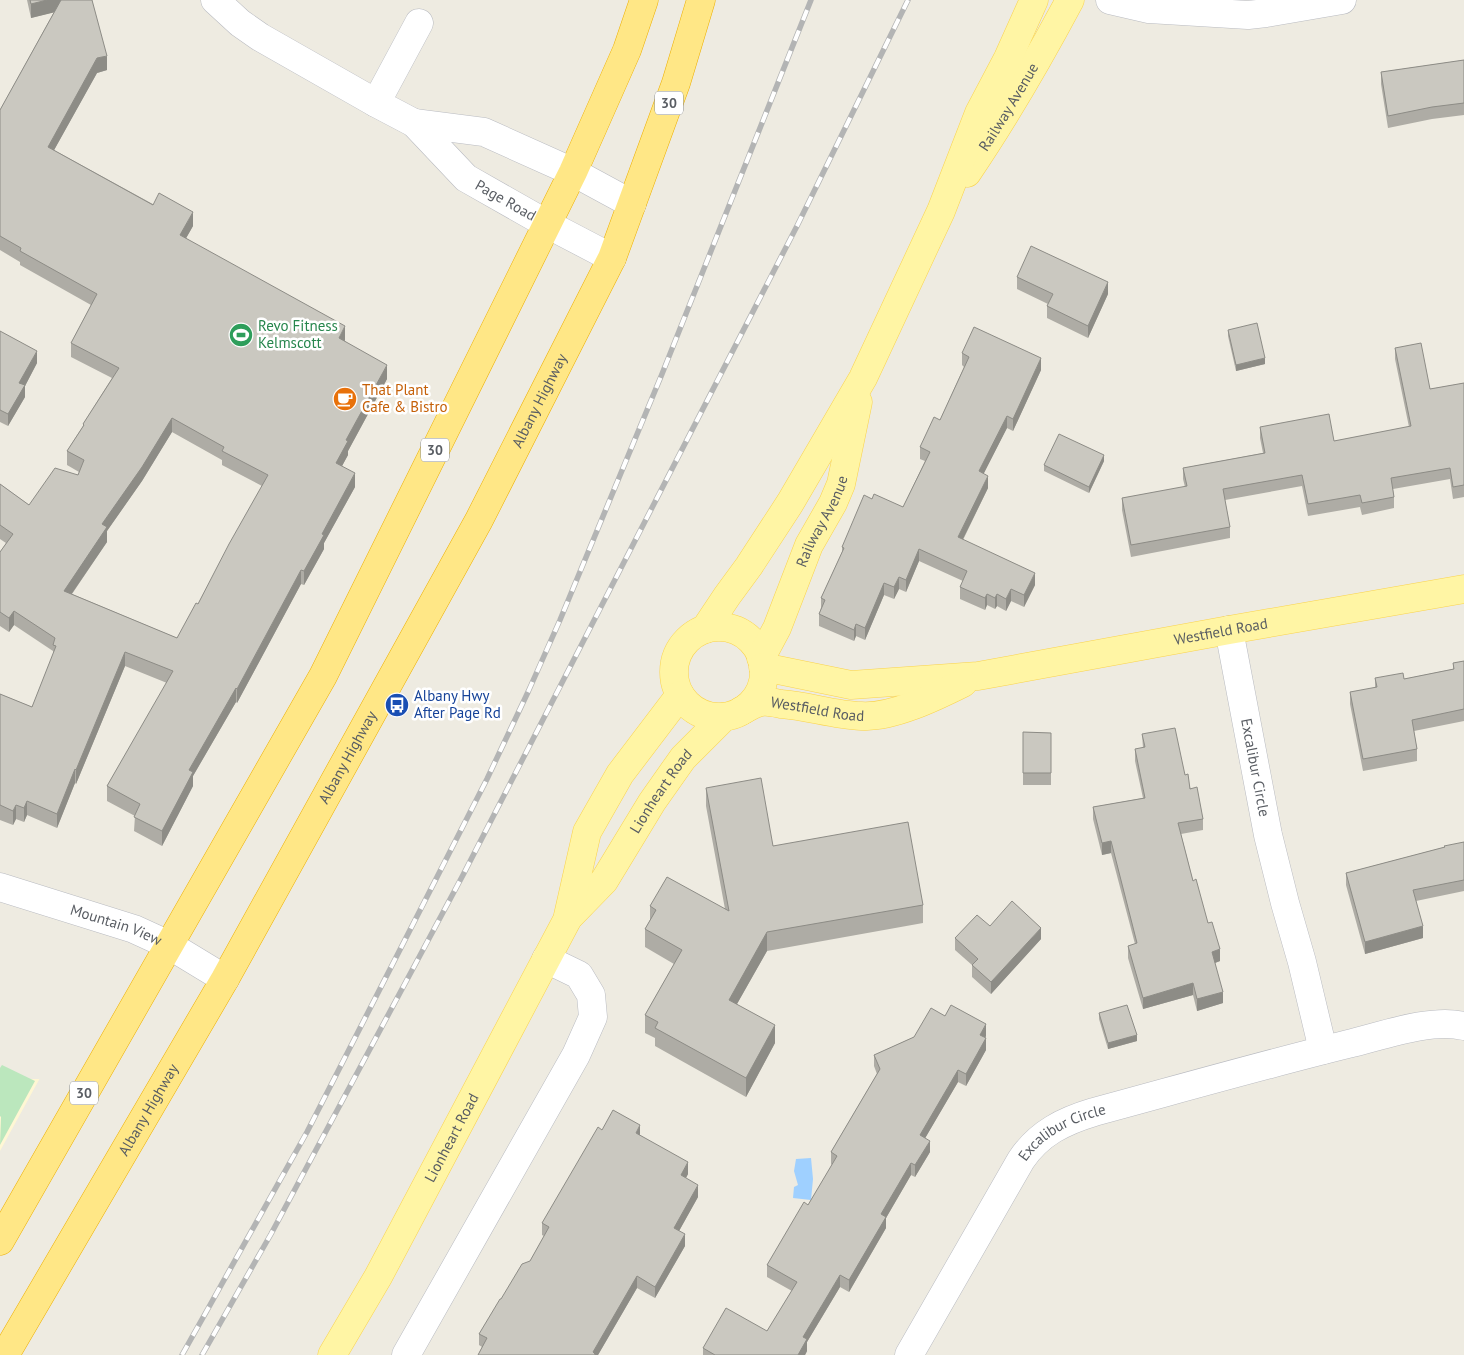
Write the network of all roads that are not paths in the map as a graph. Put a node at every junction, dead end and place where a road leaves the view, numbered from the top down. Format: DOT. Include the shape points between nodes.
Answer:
graph roads {
  1 [pos="215,0"];
  2 [pos="644,0"];
  3 [pos="702,0"];
  4 [pos="1034,0"];
  5 [pos="1070,0"];
  6 [pos="1110,0"];
  7 [pos="1342,0"];
  8 [pos="1190,6"];
  9 [pos="419,23"];
  10 [pos="376,103"];
  11 [pos="414,123"];
  12 [pos="573,172"];
  13 [pos="632,204"];
  14 [pos="941,211"];
  15 [pos="547,224"];
  16 [pos="612,258"];
  17 [pos="863,378"];
  18 [pos="1464,589"];
  19 [pos="705,629"];
  20 [pos="1229,630"];
  21 [pos="762,663"];
  22 [pos="978,676"];
  23 [pos="680,695"];
  24 [pos="732,714"];
  25 [pos="0,887"];
  26 [pos="567,920"];
  27 [pos="169,946"];
  28 [pos="546,959"];
  29 [pos="224,979"];
  30 [pos="1464,1026"];
  31 [pos="1324,1050"];
  32 [pos="0,1241"];
  33 [pos="5,1355"];
  34 [pos="332,1355"];
  35 [pos="406,1355"];
  36 [pos="909,1355"];
  1 -- 10 [label="street, Page Road" via="260,37"];
  2 -- 12 [label="highway, 30"];
  3 -- 13 [label="highway, Albany Highway / 30"];
  4 -- 14 [label="main road, Railway Avenue" via="979,113"];
  5 -- 14 [label="main road, Railway Avenue" via="1001,122"];
  6 -- 8 [label="street" via="1174,11"];
  7 -- 8 [label="street" via="1257,14 1228,14"];
  9 -- 10 [label="street"];
  10 -- 11 [label="street, Page Road"];
  11 -- 12 [label="street, Page Road" via="484,132"];
  11 -- 15 [label="street, Page Road" via="466,178"];
  12 -- 13 [label="street, Page Road"];
  12 -- 15 [label="highway, 30"];
  13 -- 16 [label="highway, Albany Highway / 30"];
  14 -- 17 [label="main road, Railway Avenue"];
  15 -- 16 [label="street, Page Road"];
  15 -- 27 [label="highway, 30" via="323,676"];
  16 -- 29 [label="highway, Albany Highway / 30" via="479,520"];
  17 -- 19 [label="main road, Railway Avenue" via="790,503"];
  17 -- 21 [label="main road, Railway Avenue" via="841,484 809,546"];
  18 -- 20 [label="main road, Westfield Road"];
  19 -- 21 [label="main road" via="717,627 739,632 756,648"];
  19 -- 23 [label="main road" via="683,644 676,656 675,682"];
  20 -- 22 [label="main road, Westfield Road"];
  20 -- 31 [label="street, Excalibur Circle" via="1268,835"];
  21 -- 22 [label="main road, Westfield Road" via="851,685"];
  21 -- 24 [label="main road" via="763,678 756,697"];
  22 -- 24 [label="main road, Westfield Road" via="939,695 877,715 862,716 762,702"];
  23 -- 24 [label="main road" via="699,712 711,716"];
  23 -- 26 [label="main road, Lionheart Road" via="620,774 587,832"];
  24 -- 26 [label="main road, Lionheart Road" via="682,758 604,881"];
  25 -- 27 [label="street, Mountain View" via="134,929"];
  26 -- 28 [label="main road, Lionheart Road"];
  27 -- 29 [label="street, Mountain View"];
  27 -- 32 [label="highway, 30"];
  28 -- 34 [label="main road, Lionheart Road" via="378,1278"];
  28 -- 35 [label="street" via="579,975 591,995 593,1017 576,1055"];
  29 -- 33 [label="highway, Albany Highway / 30"];
  30 -- 31 [label="street, Excalibur Circle" via="1436,1024"];
  31 -- 36 [label="street, Excalibur Circle" via="1094,1112 1066,1122 1036,1141 1021,1160"];
}
